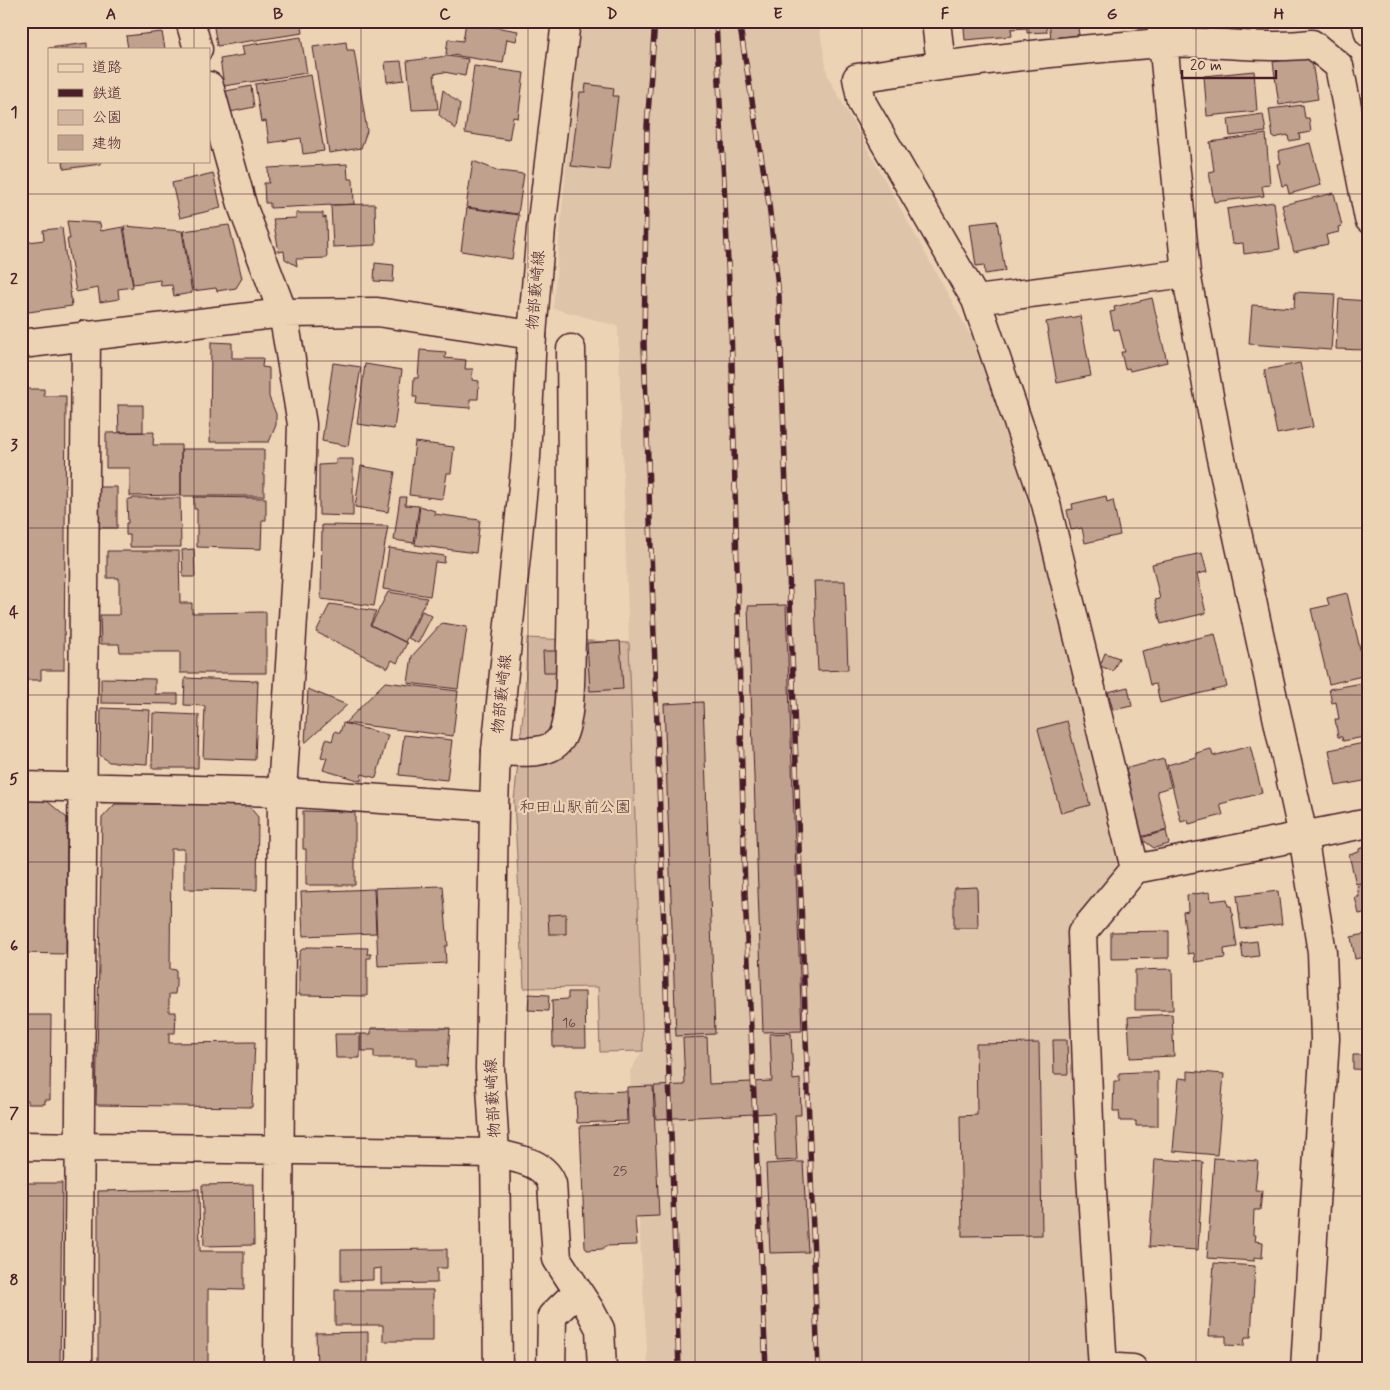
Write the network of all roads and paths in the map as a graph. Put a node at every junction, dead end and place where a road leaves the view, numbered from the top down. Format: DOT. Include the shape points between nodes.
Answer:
graph roads {
  1 [pos="190,21"];
  2 [pos="566,21"];
  3 [pos="936,21"];
  4 [pos="1366,21"];
  5 [pos="1162,32"];
  6 [pos="1369,33"];
  7 [pos="198,48"];
  8 [pos="941,65"];
  9 [pos="210,90"];
  10 [pos="1369,218"];
  11 [pos="1186,273"];
  12 [pos="976,300"];
  13 [pos="283,313"];
  14 [pos="86,335"];
  15 [pos="532,335"];
  16 [pos="21,344"];
  17 [pos="571,349"];
  18 [pos="496,752"];
  19 [pos="21,786"];
  20 [pos="81,787"];
  21 [pos="282,792"];
  22 [pos="494,807"];
  23 [pos="1369,823"];
  24 [pos="1303,836"];
  25 [pos="1136,869"];
  26 [pos="21,1146"];
  27 [pos="79,1146"];
  28 [pos="281,1150"];
  29 [pos="495,1153"];
  30 [pos="578,1292"];
  31 [pos="1103,1368"];
  32 [pos="78,1369"];
  33 [pos="278,1369"];
  34 [pos="498,1369"];
  35 [pos="551,1369"];
  36 [pos="602,1369"];
  37 [pos="1133,1369"];
  38 [pos="1305,1369"];
  1 -- 7 [label="street"];
  2 -- 15 [label="street, 物部藪崎線" via="542,219"];
  3 -- 8 [label="street"];
  4 -- 6 [label="street"];
  5 -- 8 [label="street"];
  5 -- 10 [label="street" via="1281,47 1312,44 1339,66"];
  5 -- 11 [label="street"];
  8 -- 12 [label="street" via="857,78 862,103"];
  9 -- 13 [label="street" via="243,208"];
  11 -- 12 [label="street"];
  11 -- 24 [label="street" via="1221,459"];
  12 -- 25 [label="street" via="1046,504"];
  13 -- 14 [label="street"];
  13 -- 15 [label="street" via="377,312"];
  13 -- 21 [label="street" via="302,424"];
  14 -- 16 [label="street"];
  14 -- 20 [label="street"];
  15 -- 18 [label="street, 物部藪崎線" via="526,457"];
  17 -- 18 [label="street" via="573,542 569,705 561,738 551,747 539,751"];
  18 -- 22 [label="street, 物部藪崎線"];
  19 -- 20 [label="street"];
  20 -- 21 [label="street"];
  20 -- 27 [label="street"];
  21 -- 22 [label="street"];
  21 -- 28 [label="street"];
  22 -- 29 [label="street, 物部藪崎線" via="490,1069"];
  23 -- 24 [label="street"];
  24 -- 25 [label="street"];
  24 -- 38 [label="street" via="1322,952 1325,1039"];
  25 -- 31 [label="street" via="1082,933 1091,1175"];
  26 -- 27 [label="street"];
  27 -- 28 [label="street"];
  27 -- 32 [label="street"];
  28 -- 29 [label="street"];
  28 -- 33 [label="street"];
  29 -- 30 [label="street" via="536,1165 549,1176 554,1193 557,1259"];
  29 -- 34 [label="street, 物部藪崎線"];
  30 -- 35 [label="street" via="552,1316"];
  30 -- 36 [label="street" via="600,1329"];
  31 -- 37 [label="street"];
}
